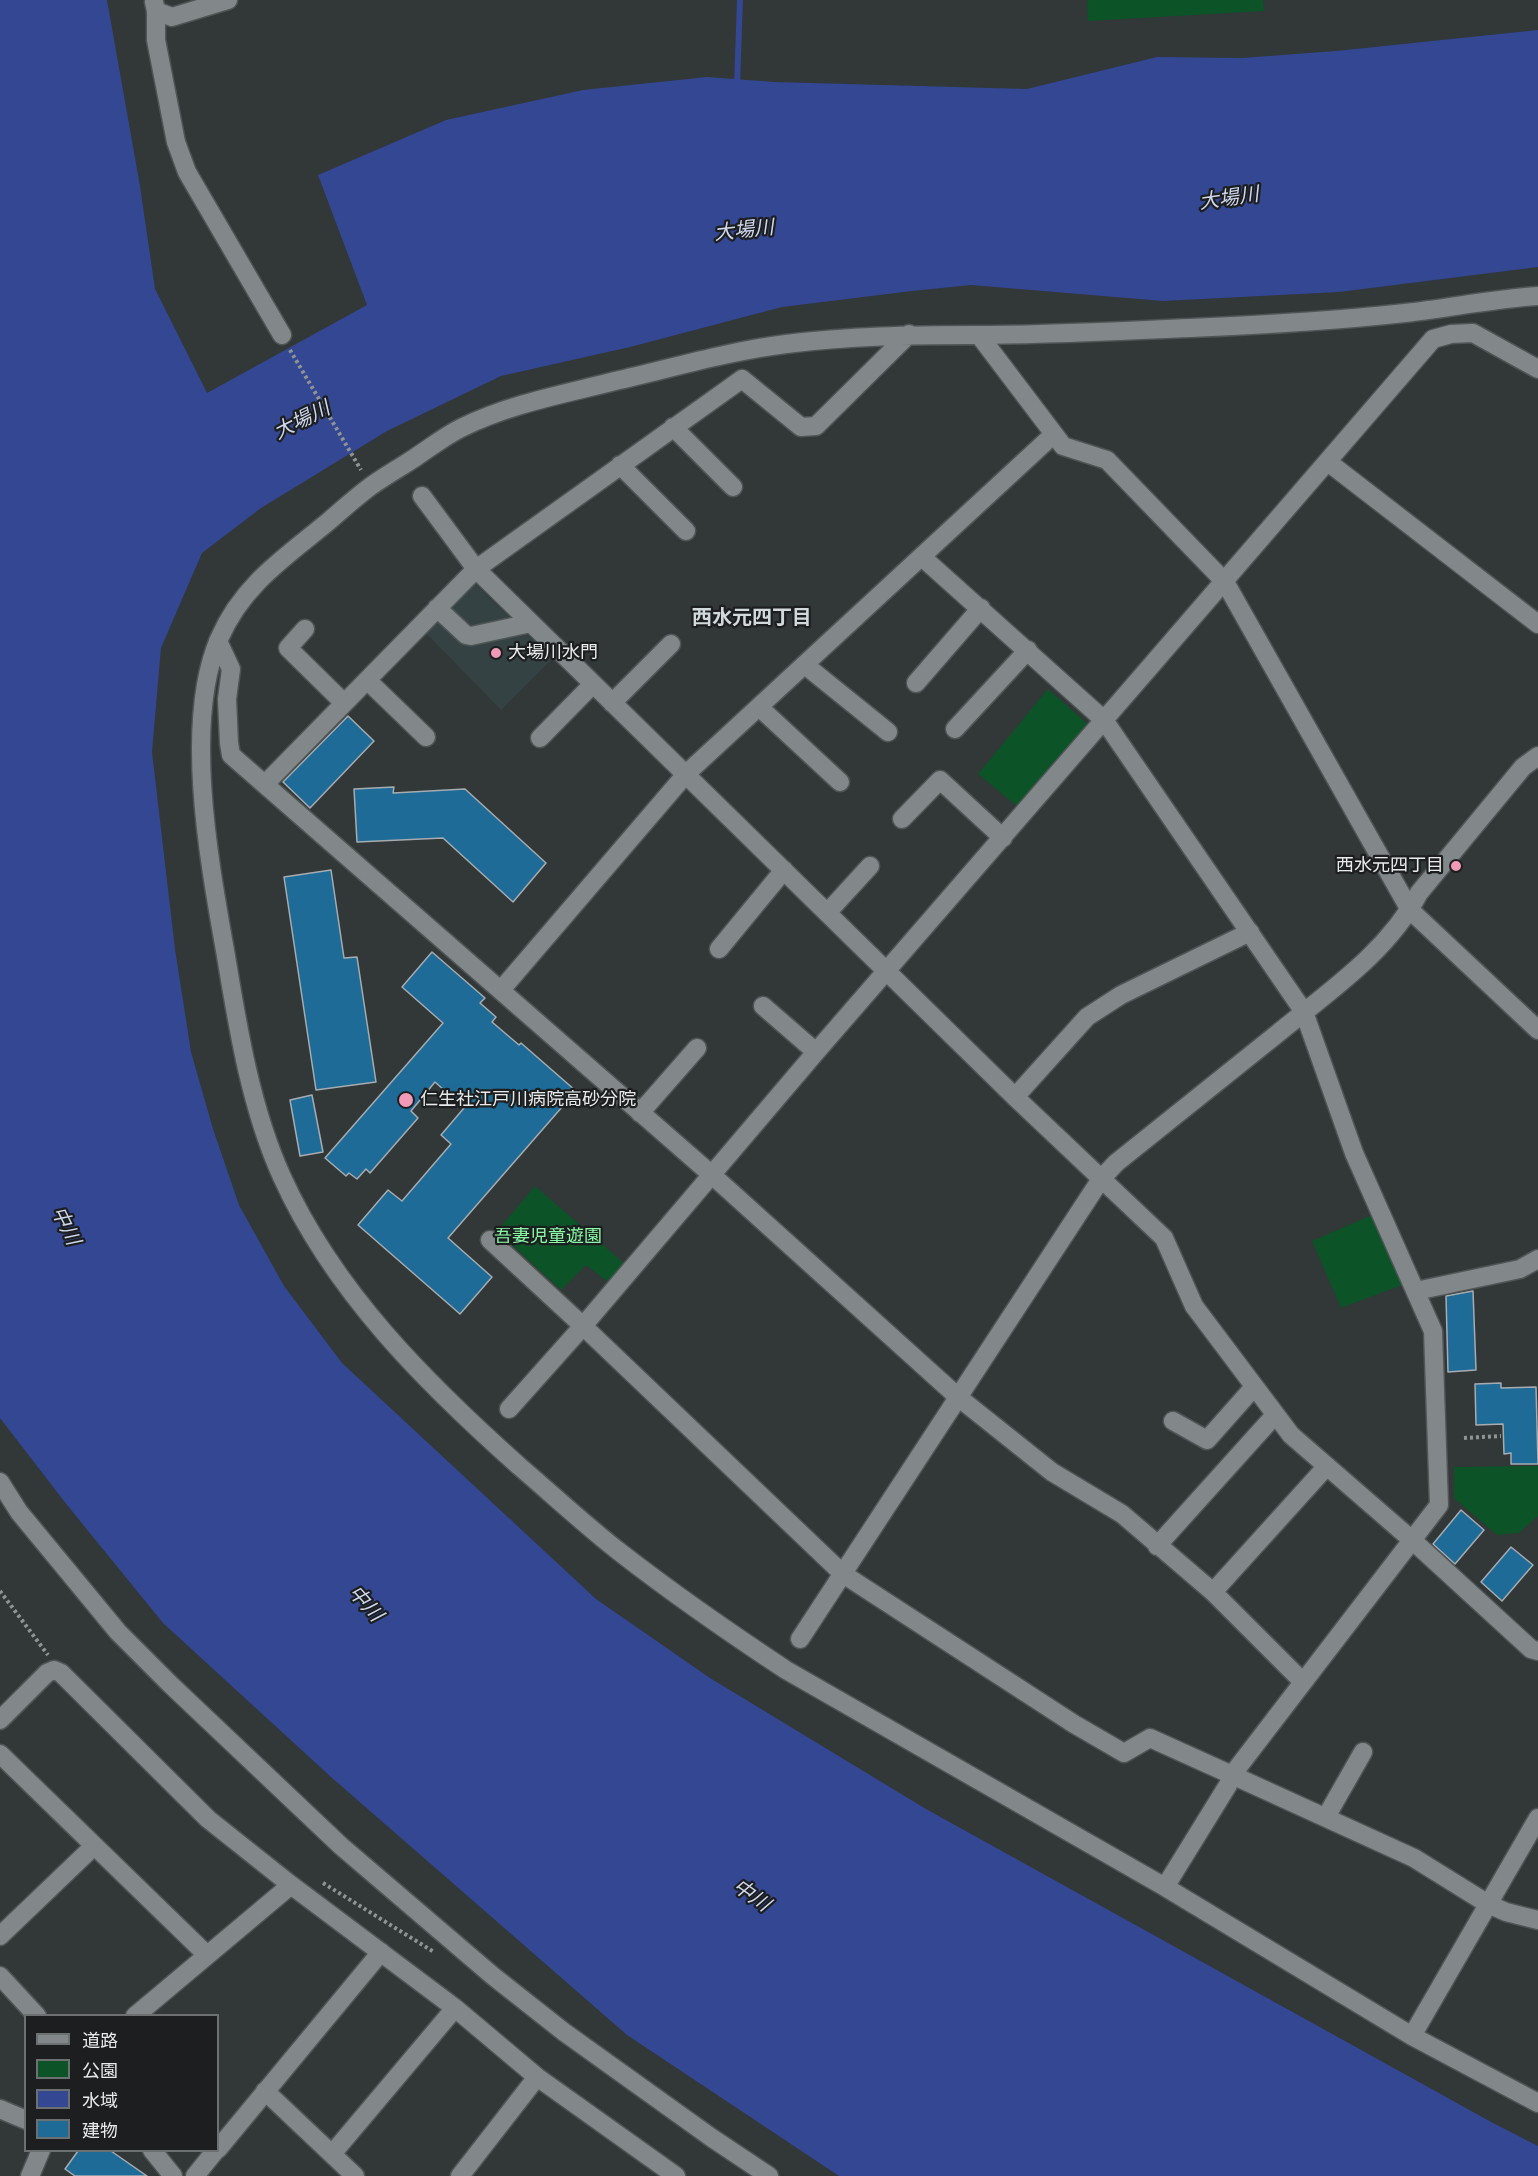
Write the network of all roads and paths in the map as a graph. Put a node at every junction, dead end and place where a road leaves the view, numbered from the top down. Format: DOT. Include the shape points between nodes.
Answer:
graph roads {
  1 [pos="228,0"];
  2 [pos="164,7"];
  3 [pos="1538,296"];
  4 [pos="909,334"];
  5 [pos="282,335"];
  6 [pos="979,335"];
  7 [pos="1538,369"];
  8 [pos="673,427"];
  9 [pos="1054,434"];
  10 [pos="356,460"];
  11 [pos="1328,462"];
  12 [pos="620,465"];
  13 [pos="733,487"];
  14 [pos="422,496"];
  15 [pos="686,531"];
  16 [pos="922,556"];
  17 [pos="476,569"];
  18 [pos="1225,582"];
  19 [pos="437,608"];
  20 [pos="981,608"];
  21 [pos="531,623"];
  22 [pos="1538,624"];
  23 [pos="305,629"];
  24 [pos="218,641"];
  25 [pos="671,645"];
  26 [pos="1028,650"];
  27 [pos="806,665"];
  28 [pos="367,680"];
  29 [pos="916,683"];
  30 [pos="593,684"];
  31 [pos="344,703"];
  32 [pos="612,703"];
  33 [pos="759,707"];
  34 [pos="1104,720"];
  35 [pos="955,729"];
  36 [pos="888,732"];
  37 [pos="426,737"];
  38 [pos="540,738"];
  39 [pos="1538,756"];
  40 [pos="1530,770"];
  41 [pos="686,774"];
  42 [pos="840,782"];
  43 [pos="265,784"];
  44 [pos="902,819"];
  45 [pos="1003,838"];
  46 [pos="870,866"];
  47 [pos="784,870"];
  48 [pos="1410,910"];
  49 [pos="827,913"];
  50 [pos="1250,932"];
  51 [pos="719,949"];
  52 [pos="888,972"];
  53 [pos="501,990"];
  54 [pos="763,1006"];
  55 [pos="1304,1012"];
  56 [pos="1538,1030"];
  57 [pos="697,1048"];
  58 [pos="816,1052"];
  59 [pos="1015,1097"];
  60 [pos="640,1113"];
  61 [pos="712,1175"];
  62 [pos="1101,1179"];
  63 [pos="490,1240"];
  64 [pos="1538,1259"];
  65 [pos="1416,1291"];
  66 [pos="583,1326"];
  67 [pos="1254,1387"];
  68 [pos="958,1397"];
  69 [pos="509,1409"];
  70 [pos="1275,1415"];
  71 [pos="1173,1422"];
  72 [pos="1501,1436"];
  73 [pos="1464,1438"];
  74 [pos="1327,1466"];
  75 [pos="0,1482"];
  76 [pos="1412,1540"];
  77 [pos="1157,1546"];
  78 [pos="843,1574"];
  79 [pos="0,1592"];
  80 [pos="1213,1593"];
  81 [pos="800,1639"];
  82 [pos="1538,1651"];
  83 [pos="54,1670"];
  84 [pos="1303,1682"];
  85 [pos="0,1720"];
  86 [pos="1363,1752"];
  87 [pos="0,1754"];
  88 [pos="1232,1774"];
  89 [pos="1326,1817"];
  90 [pos="1538,1818"];
  91 [pos="94,1846"];
  92 [pos="291,1885"];
  93 [pos="1165,1887"];
  94 [pos="1488,1904"];
  95 [pos="1538,1920"];
  96 [pos="0,1936"];
  97 [pos="381,1952"];
  98 [pos="435,1953"];
  99 [pos="207,1955"];
  100 [pos="0,1976"];
  101 [pos="454,2008"];
  102 [pos="35,2014"];
  103 [pos="137,2014"];
  104 [pos="1412,2036"];
  105 [pos="537,2077"];
  106 [pos="265,2091"];
  107 [pos="1538,2103"];
  108 [pos="0,2109"];
  109 [pos="24,2119"];
  110 [pos="219,2148"];
  111 [pos="41,2152"];
  112 [pos="153,2152"];
  113 [pos="215,2152"];
  114 [pos="332,2154"];
  115 [pos="30,2176"];
  116 [pos="173,2176"];
  117 [pos="195,2176"];
  118 [pos="355,2176"];
  119 [pos="460,2176"];
  120 [pos="676,2176"];
  121 [pos="769,2176"];
  1 -- 2 [label="street"];
  2 -- 5 [label="street" via="156,40 176,142 187,172"];
  3 -- 6 [label="street" via="1328,321"];
  4 -- 6 [label="street"];
  4 -- 8 [label="street" via="816,426 801,427 742,379"];
  4 -- 24 [label="street" via="778,345 560,394 480,419 370,487 255,582"];
  5 -- 10 [label="path"];
  6 -- 9 [label="street"];
  7 -- 11 [label="street" via="1473,333 1433,339"];
  8 -- 12 [label="street"];
  8 -- 13 [label="street"];
  9 -- 16 [label="street"];
  9 -- 18 [label="street" via="1064,446 1107,459"];
  11 -- 18 [label="street"];
  11 -- 22 [label="street"];
  12 -- 15 [label="street"];
  12 -- 17 [label="street"];
  14 -- 17 [label="street"];
  16 -- 20 [label="street"];
  16 -- 27 [label="street"];
  17 -- 19 [label="street"];
  17 -- 21 [label="street"];
  18 -- 34 [label="street"];
  18 -- 48 [label="street"];
  19 -- 21 [label="street" via="471,636"];
  19 -- 28 [label="street"];
  20 -- 26 [label="street"];
  20 -- 29 [label="street"];
  21 -- 30 [label="street"];
  23 -- 31 [label="street" via="288,648"];
  24 -- 43 [label="street" via="231,669 227,699 231,754"];
  24 -- 93 [label="street" via="202,700 202,754 209,853 227,962 253,1090 269,1145 297,1208 335,1271 446,1399 594,1530 674,1593 786,1670"];
  25 -- 32 [label="street"];
  26 -- 34 [label="street"];
  26 -- 35 [label="street"];
  27 -- 33 [label="street"];
  27 -- 36 [label="street"];
  28 -- 31 [label="street"];
  28 -- 37 [label="street"];
  30 -- 32 [label="street"];
  30 -- 38 [label="street"];
  31 -- 43 [label="street"];
  32 -- 41 [label="street"];
  33 -- 41 [label="street"];
  33 -- 42 [label="street"];
  34 -- 45 [label="street"];
  34 -- 50 [label="street"];
  39 -- 40 [label="street"];
  40 -- 48 [label="street" via="1419,893"];
  41 -- 47 [label="street"];
  41 -- 53 [label="street"];
  43 -- 53 [label="street"];
  44 -- 45 [label="street" via="940,780"];
  45 -- 52 [label="street"];
  46 -- 49 [label="street"];
  47 -- 49 [label="street"];
  47 -- 51 [label="street"];
  48 -- 55 [label="street" via="1385,943"];
  48 -- 56 [label="street"];
  49 -- 52 [label="street"];
  50 -- 55 [label="street"];
  50 -- 59 [label="street" via="1121,995 1087,1017"];
  52 -- 58 [label="street"];
  52 -- 59 [label="street"];
  53 -- 60 [label="street"];
  54 -- 58 [label="street"];
  55 -- 62 [label="street"];
  55 -- 65 [label="street" via="1354,1153"];
  57 -- 60 [label="street"];
  58 -- 61 [label="street"];
  59 -- 62 [label="street"];
  60 -- 61 [label="street"];
  61 -- 66 [label="street"];
  61 -- 68 [label="street"];
  62 -- 67 [label="street" via="1164,1238 1194,1306"];
  62 -- 68 [label="street"];
  63 -- 66 [label="street"];
  64 -- 65 [label="street" via="1520,1269"];
  65 -- 76 [label="street" via="1433,1331 1439,1505"];
  66 -- 69 [label="street"];
  66 -- 78 [label="street"];
  67 -- 70 [label="street"];
  67 -- 71 [label="street" via="1206,1440"];
  68 -- 77 [label="street" via="1052,1473 1122,1514"];
  68 -- 78 [label="street"];
  70 -- 74 [label="street" via="1291,1435"];
  70 -- 77 [label="street"];
  72 -- 73 [label="path"];
  74 -- 76 [label="street"];
  74 -- 80 [label="street"];
  75 -- 121 [label="street" via="19,1512 118,1632 341,1846 564,2032"];
  76 -- 82 [label="street" via="1531,1649"];
  76 -- 84 [label="street"];
  77 -- 80 [label="street"];
  78 -- 81 [label="street"];
  78 -- 88 [label="street" via="1124,1753 1150,1738"];
  79 -- 83 [label="path" via="50,1658"];
  80 -- 84 [label="street"];
  83 -- 85 [label="street"];
  83 -- 92 [label="street" via="208,1819"];
  84 -- 88 [label="street"];
  86 -- 89 [label="street"];
  87 -- 91 [label="street"];
  88 -- 89 [label="street"];
  88 -- 93 [label="street"];
  89 -- 94 [label="street" via="1413,1858"];
  90 -- 94 [label="street"];
  91 -- 96 [label="street"];
  91 -- 99 [label="street"];
  92 -- 97 [label="street"];
  92 -- 98 [label="path" via="313,1877"];
  92 -- 99 [label="street"];
  93 -- 104 [label="street"];
  94 -- 95 [label="street"];
  94 -- 104 [label="street"];
  97 -- 101 [label="street"];
  97 -- 106 [label="street"];
  99 -- 103 [label="street"];
  100 -- 102 [label="street"];
  101 -- 105 [label="street"];
  101 -- 114 [label="street"];
  104 -- 107 [label="street"];
  105 -- 119 [label="street"];
  105 -- 120 [label="street"];
  106 -- 110 [label="street"];
  106 -- 114 [label="street"];
  108 -- 109 [label="street"];
  111 -- 115 [label="street"];
  112 -- 116 [label="street"];
  113 -- 117 [label="street"];
  114 -- 118 [label="street"];
}
